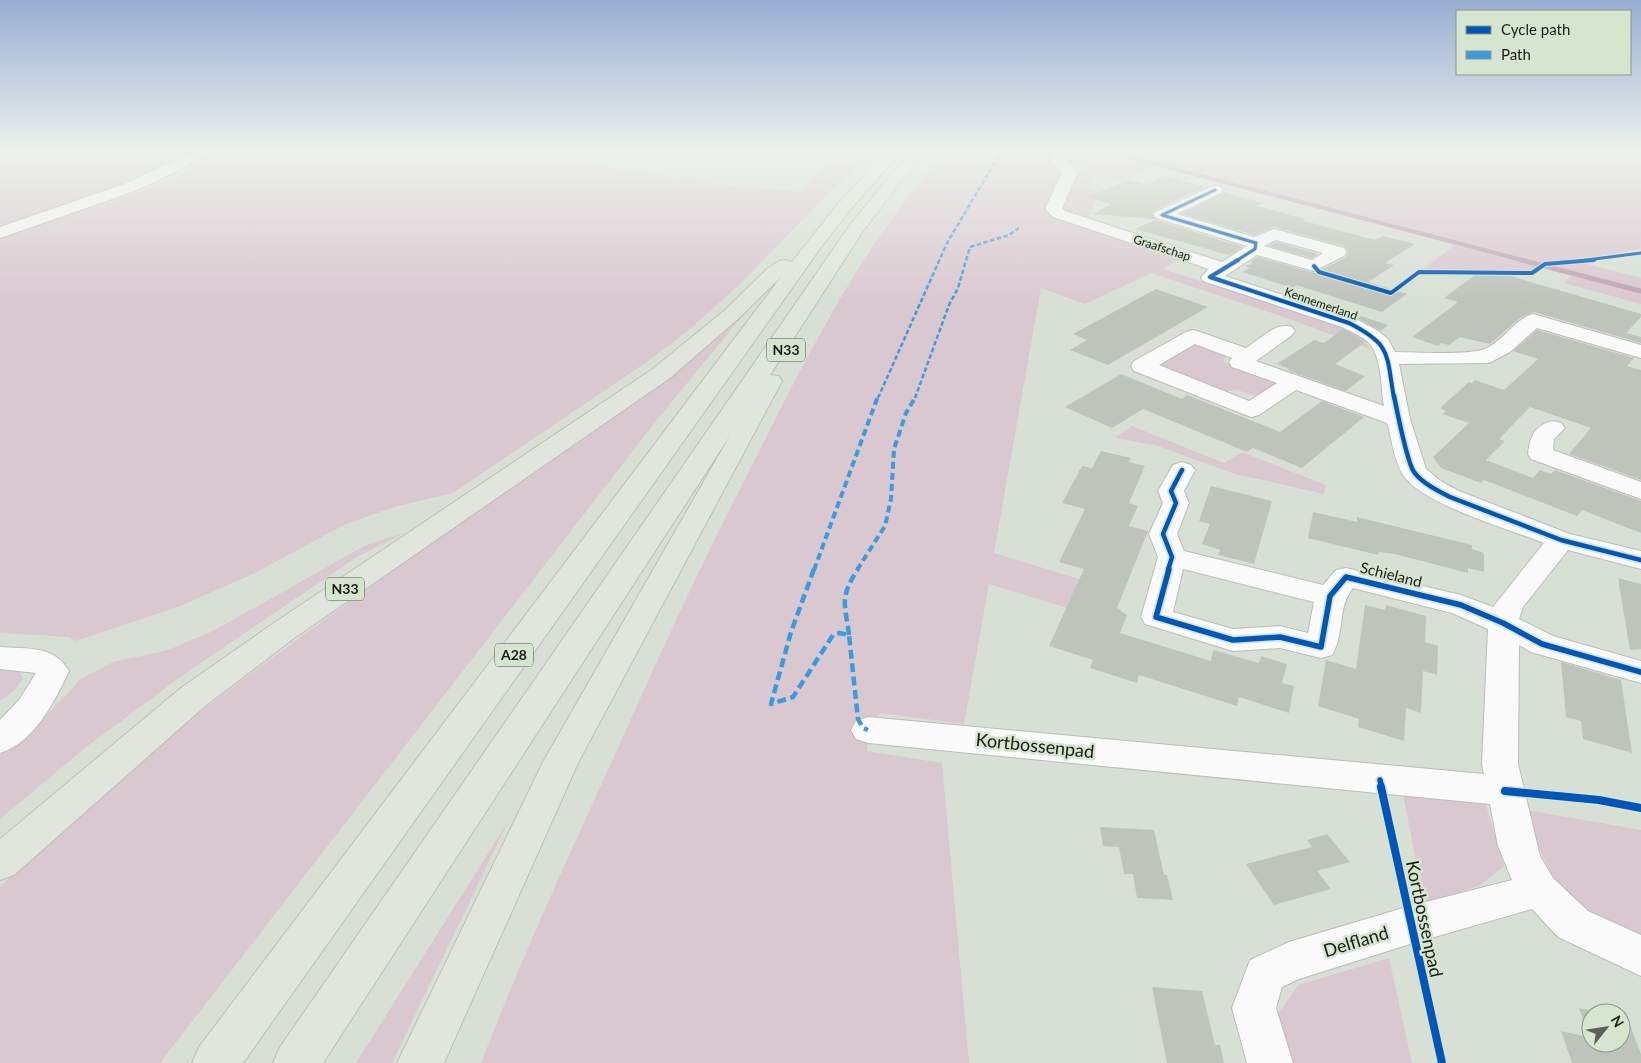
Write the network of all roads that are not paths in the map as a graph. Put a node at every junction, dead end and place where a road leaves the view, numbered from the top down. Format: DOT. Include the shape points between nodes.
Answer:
graph roads {
  1 [pos="90,202"];
  2 [pos="849,202"];
  3 [pos="877,202"];
  4 [pos="1056,202"];
  5 [pos="1191,202"];
  6 [pos="0,233"];
  7 [pos="813,246"];
  8 [pos="1210,268"];
  9 [pos="818,285"];
  10 [pos="1285,331"];
  11 [pos="1641,352"];
  12 [pos="1248,356"];
  13 [pos="1386,358"];
  14 [pos="1293,382"];
  15 [pos="1398,419"];
  16 [pos="1553,428"];
  17 [pos="1182,470"];
  18 [pos="1641,491"];
  19 [pos="1561,540"];
  20 [pos="1172,556"];
  21 [pos="1641,560"];
  22 [pos="1330,596"];
  23 [pos="1503,623"];
  24 [pos="0,658"];
  25 [pos="1641,672"];
  26 [pos="868,730"];
  27 [pos="0,740"];
  28 [pos="1505,791"];
  29 [pos="0,863"];
  30 [pos="1539,890"];
  31 [pos="1641,956"];
  32 [pos="215,1063"];
  33 [pos="296,1063"];
  34 [pos="420,1063"];
  35 [pos="1270,1063"];
  1 -- 6 [label="street"];
  2 -- 7 [label="highway, A28"];
  3 -- 9 [label="highway"];
  4 -- 8 [label="street, Graafschap" via="1053,209 1059,214"];
  5 -- 8 [label="street" via="1162,215 1256,246"];
  7 -- 29 [label="highway, N33" via="774,273 732,314 662,373 290,627 193,698"];
  7 -- 32 [label="highway, A28"];
  8 -- 13 [label="street, Kennemerland" via="1360,328 1380,343"];
  9 -- 33 [label="highway"];
  9 -- 34 [label="highway, N33" via="754,415 561,762"];
  10 -- 12 [label="street"];
  11 -- 13 [label="street" via="1533,320 1492,356"];
  12 -- 14 [label="street" via="1240,362"];
  12 -- 14 [label="street" via="1193,336 1142,366 1251,410"];
  13 -- 15 [label="street, Kennemerland"];
  14 -- 15 [label="street"];
  15 -- 19 [label="street, Kennemerland" via="1414,472 1433,488"];
  16 -- 18 [label="street" via="1542,437 1540,454"];
  17 -- 20 [label="street" via="1171,491 1176,503 1163,534"];
  19 -- 21 [label="street, Kennemerland"];
  19 -- 23 [label="street" via="1510,604"];
  20 -- 22 [label="street"];
  20 -- 22 [label="street" via="1156,617 1233,640 1280,637 1322,647"];
  22 -- 23 [label="street, Schieland" via="1346,577 1461,605"];
  23 -- 25 [label="street, Schieland" via="1542,644"];
  23 -- 28 [label="street" via="1500,764"];
  24 -- 27 [label="street" via="44,662 53,671 31,710"];
  26 -- 28 [label="street, Kortbossenpad"];
  28 -- 30 [label="street" via="1517,846"];
  30 -- 31 [label="street" via="1573,924"];
  30 -- 35 [label="street, Delfland" via="1289,962 1265,974 1254,1008"];
}
